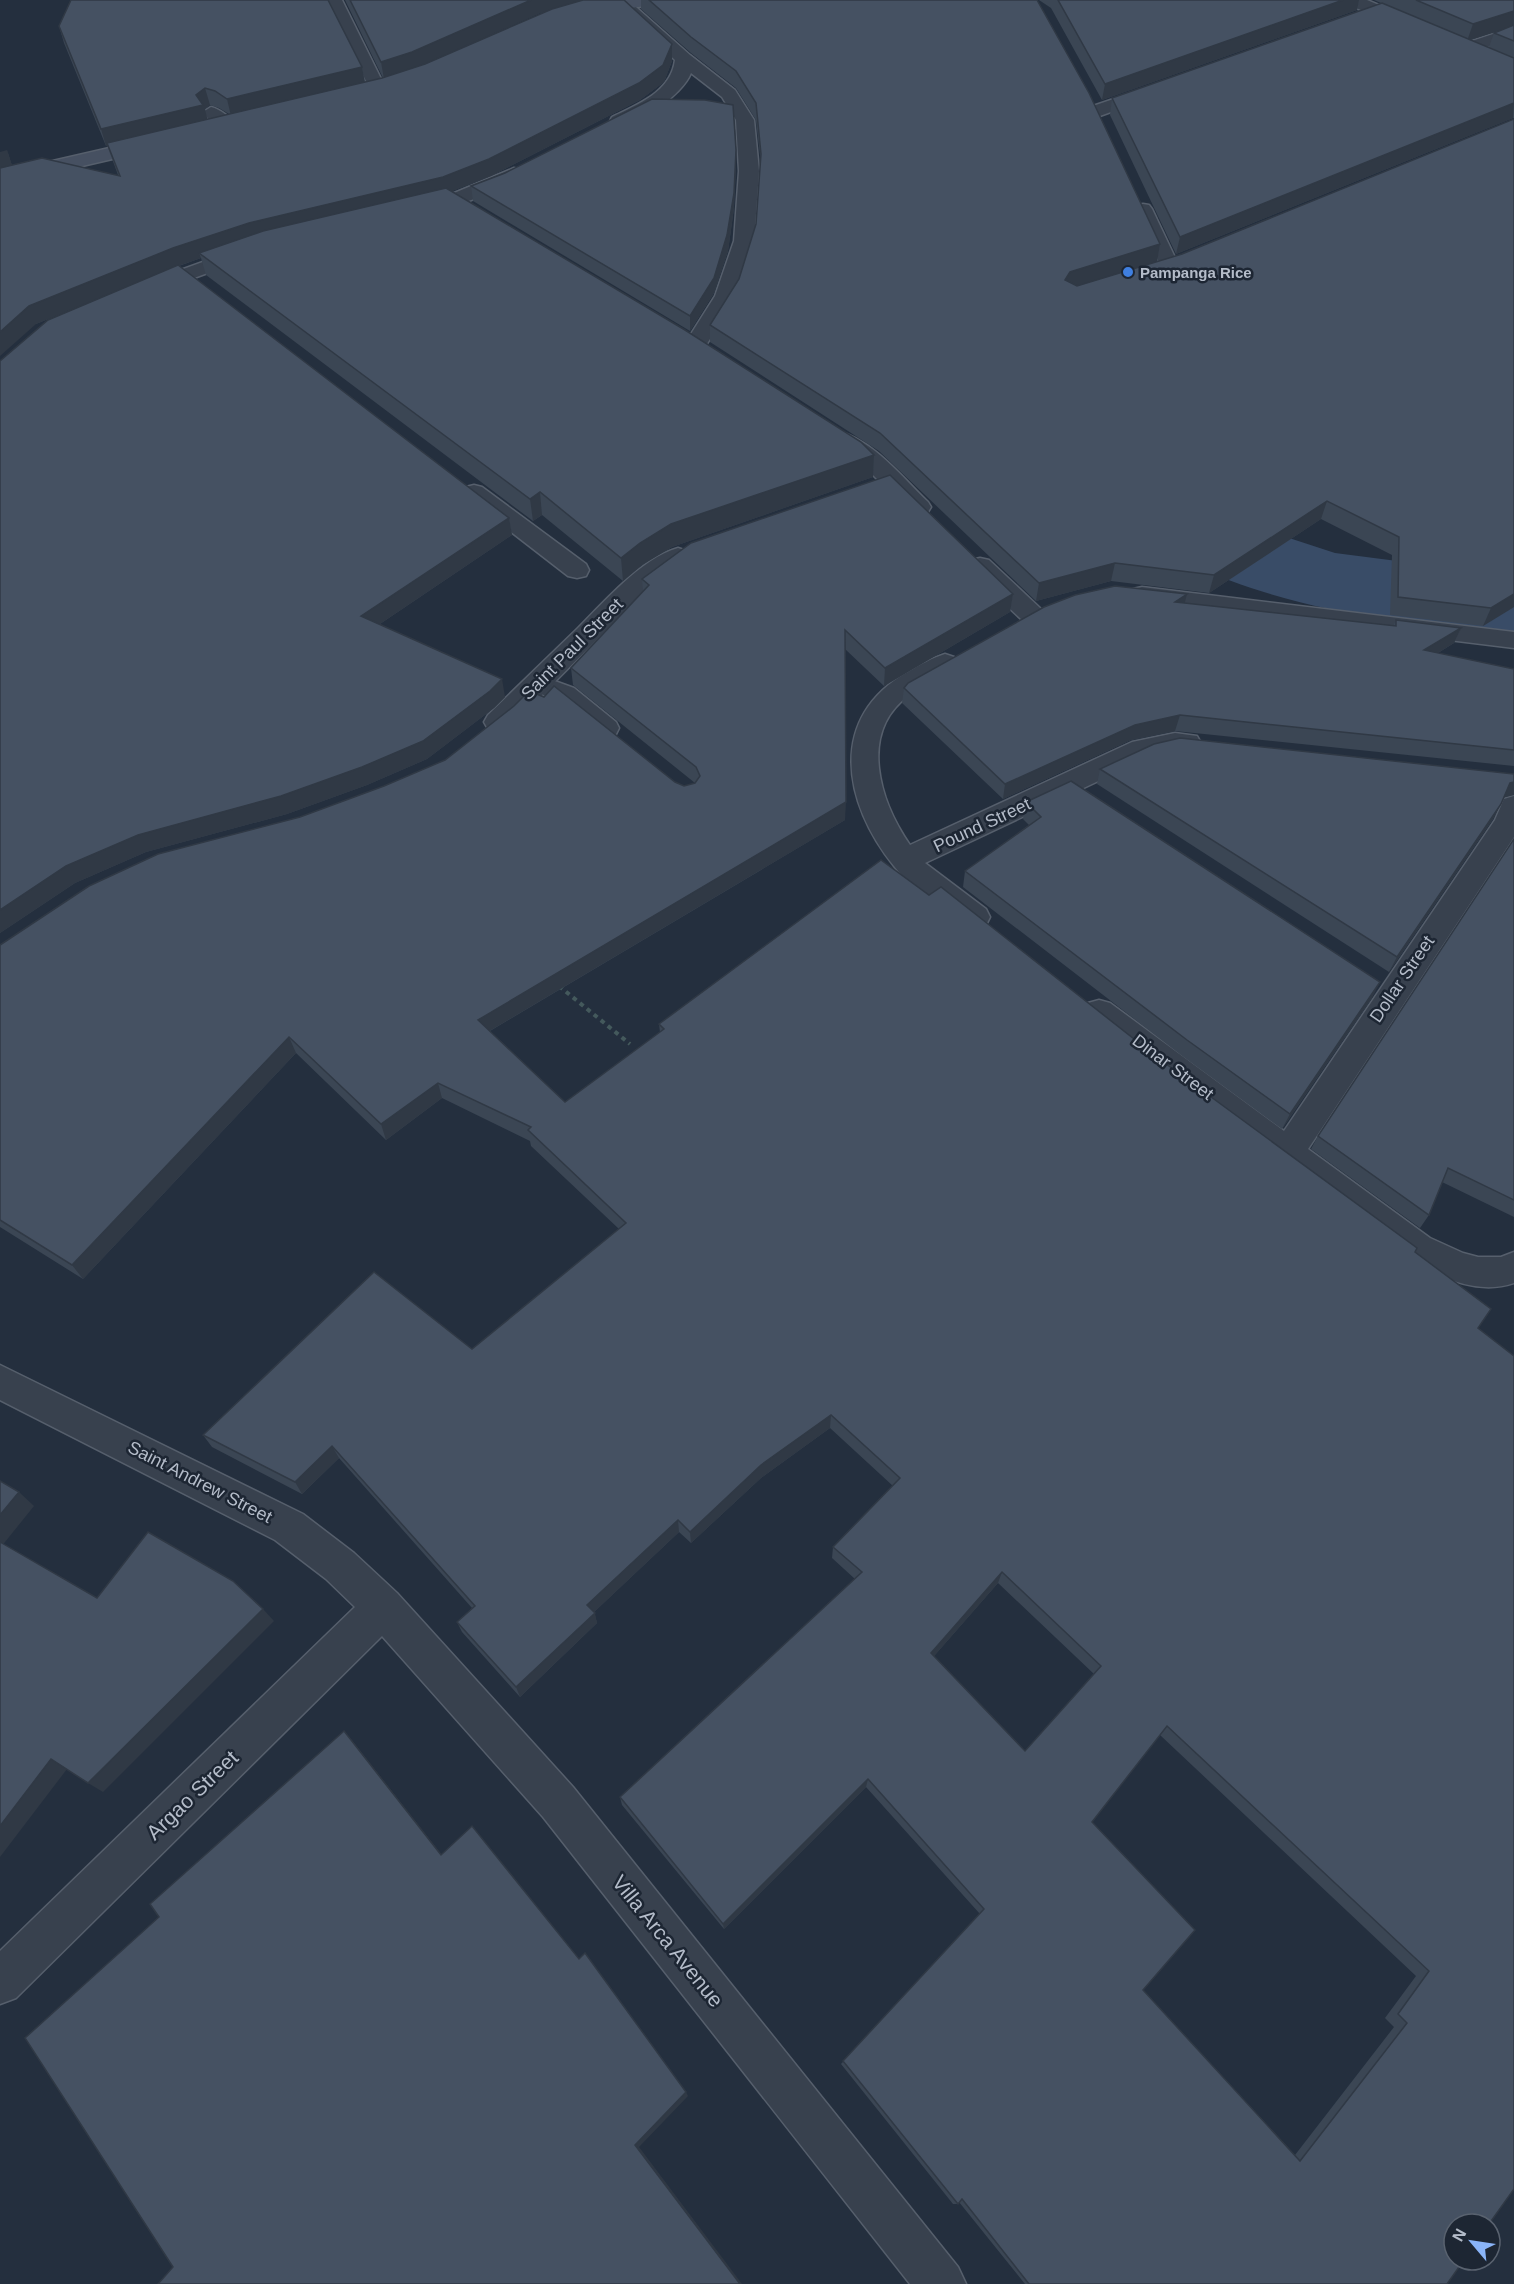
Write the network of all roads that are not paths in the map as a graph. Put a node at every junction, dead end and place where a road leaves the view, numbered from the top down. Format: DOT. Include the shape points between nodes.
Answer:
graph roads {
  1 [pos="334,0"];
  2 [pos="654,0"];
  3 [pos="1353,0"];
  4 [pos="620,2"];
  5 [pos="1377,10"];
  6 [pos="565,14"];
  7 [pos="1354,19"];
  8 [pos="1426,32"];
  9 [pos="1514,32"];
  10 [pos="1446,41"];
  11 [pos="1466,50"];
  12 [pos="1485,58"];
  13 [pos="684,59"];
  14 [pos="399,82"];
  15 [pos="1164,87"];
  16 [pos="378,89"];
  17 [pos="358,94"];
  18 [pos="677,103"];
  19 [pos="648,106"];
  20 [pos="711,106"];
  21 [pos="1094,106"];
  22 [pos="211,112"];
  23 [pos="741,114"];
  24 [pos="236,124"];
  25 [pos="605,128"];
  26 [pos="207,131"];
  27 [pos="1107,132"];
  28 [pos="166,141"];
  29 [pos="530,166"];
  30 [pos="0,179"];
  31 [pos="1136,194"];
  32 [pos="453,200"];
  33 [pos="476,213"];
  34 [pos="397,214"];
  35 [pos="261,247"];
  36 [pos="1192,257"];
  37 [pos="1170,266"];
  38 [pos="186,272"];
  39 [pos="1149,273"];
  40 [pos="205,287"];
  41 [pos="132,295"];
  42 [pos="675,333"];
  43 [pos="695,345"];
  44 [pos="715,358"];
  45 [pos="823,428"];
  46 [pos="453,476"];
  47 [pos="892,481"];
  48 [pos="862,492"];
  49 [pos="934,521"];
  50 [pos="701,548"];
  51 [pos="967,553"];
  52 [pos="577,570"];
  53 [pos="1122,592"];
  54 [pos="1031,615"];
  55 [pos="1514,640"];
  56 [pos="969,649"];
  57 [pos="538,683"];
  58 [pos="480,736"];
  59 [pos="625,743"];
  60 [pos="1207,744"];
  61 [pos="1071,784"];
  62 [pos="1101,803"];
  63 [pos="1514,806"];
  64 [pos="905,860"];
  65 [pos="1001,936"];
  66 [pos="1076,994"];
  67 [pos="1288,1152"];
  68 [pos="1508,1270"];
  69 [pos="0,1382"];
  70 [pos="383,1607"];
  71 [pos="0,1982"];
  72 [pos="941,2284"];
  1 -- 16 [label="lane"];
  2 -- 4 [label="street"];
  3 -- 5 [label="street"];
  4 -- 6 [label="street"];
  4 -- 13 [label="street"];
  5 -- 7 [label="street"];
  5 -- 8 [label="street"];
  9 -- 11 [label="street"];
  10 -- 11 [label="street"];
  11 -- 12 [label="street"];
  13 -- 19 [label="street" via="682,76"];
  13 -- 23 [label="street" via="729,94"];
  14 -- 16 [label="street"];
  15 -- 21 [label="street"];
  16 -- 17 [label="street"];
  18 -- 19 [label="street"];
  19 -- 25 [label="street"];
  20 -- 23 [label="street"];
  21 -- 27 [label="lane"];
  22 -- 24 [label="lane"];
  23 -- 43 [label="street" via="745,120 749,171 744,241 726,296"];
  24 -- 26 [label="street"];
  28 -- 30 [label="street"];
  29 -- 32 [label="street"];
  31 -- 37 [label="lane"];
  32 -- 33 [label="street"];
  32 -- 34 [label="street"];
  35 -- 38 [label="street"];
  36 -- 37 [label="street"];
  37 -- 39 [label="street"];
  38 -- 40 [label="street"];
  38 -- 41 [label="street"];
  42 -- 43 [label="street"];
  43 -- 44 [label="street"];
  45 -- 47 [label="street" via="869,458"];
  46 -- 52 [label="street"];
  47 -- 48 [label="street"];
  47 -- 49 [label="street"];
  50 -- 57 [label="street, Saint Paul Street" via="682,554 652,573"];
  51 -- 54 [label="street"];
  53 -- 55 [label="street"];
  56 -- 64 [label="street" via="896,691 878,710 868,732 864,773 875,814"];
  57 -- 58 [label="street, Saint Paul Street"];
  57 -- 59 [label="lane" via="565,694"];
  60 -- 61 [label="street, Pound Street" via="1175,742 1142,749"];
  61 -- 62 [label="street"];
  61 -- 64 [label="street, Pound Street"];
  63 -- 67 [label="street, Dollar Street" via="1509,822 1383,986"];
  64 -- 65 [label="street"];
  66 -- 67 [label="street, Dinar Street"];
  67 -- 68 [label="street, Dinar Street" via="1418,1249 1466,1270"];
  69 -- 70 [label="street, Saint Andrew Street" via="289,1527 340,1566"];
  70 -- 71 [label="street, Argao Street"];
  70 -- 72 [label="street, Villa Arca Avenue" via="558,1802"];
}
